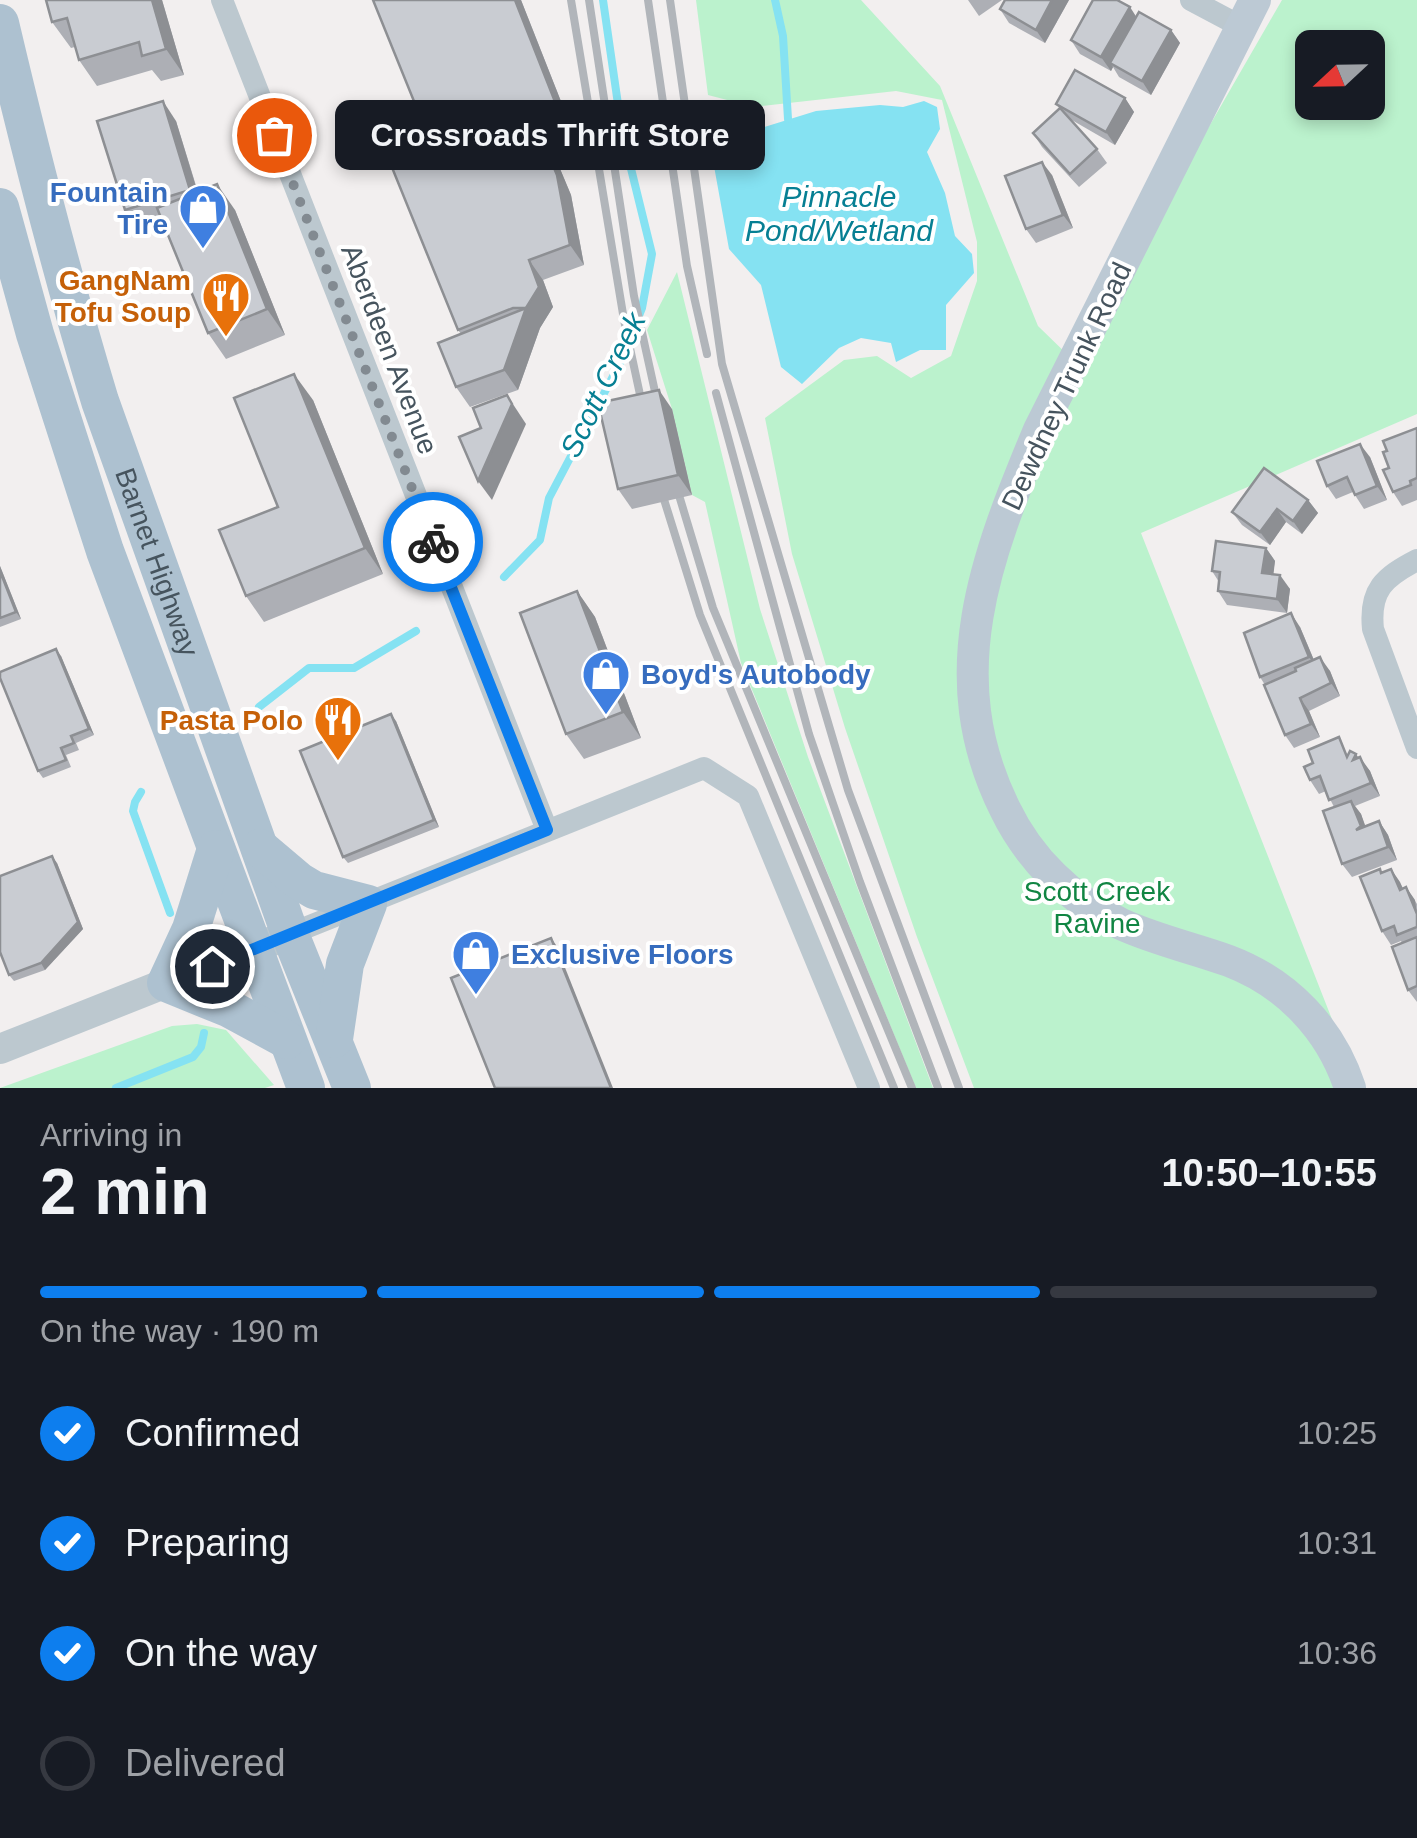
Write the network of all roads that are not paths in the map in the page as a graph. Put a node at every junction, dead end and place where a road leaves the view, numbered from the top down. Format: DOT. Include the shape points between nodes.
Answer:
graph roads {
  1 [pos="222,0"];
  2 [pos="1191,0"];
  3 [pos="1248,13"];
  4 [pos="0,23"];
  5 [pos="0,207"];
  6 [pos="1417,560"];
  7 [pos="1417,748"];
  8 [pos="547,830"];
  9 [pos="258,846"];
  10 [pos="216,849"];
  11 [pos="368,904"];
  12 [pos="290,934"];
  13 [pos="254,949"];
  14 [pos="166,983"];
  15 [pos="287,1040"];
  16 [pos="334,1041"];
  17 [pos="0,1049"];
  18 [pos="306,1088"];
  19 [pos="352,1088"];
  20 [pos="870,1088"];
  21 [pos="1350,1088"];
  1 -- 8 [label="street, Aberdeen Avenue"];
  2 -- 3 [label="street"];
  3 -- 21 [label="main road, Dewdney Trunk Road" via="1011,498 976,626 972,706 997,794 1047,870 1106,916 1278,986 1320,1028"];
  4 -- 9 [label="main road, Barnet Highway" via="94,383"];
  5 -- 10 [label="main road, Barnet Highway" via="105,550"];
  6 -- 7 [label="street" via="1382,582 1372,613"];
  8 -- 11 [label="street"];
  8 -- 20 [label="street" via="704,768 748,796"];
  9 -- 11 [label="main road" via="314,890"];
  9 -- 12 [label="main road, Barnet Highway"];
  10 -- 13 [label="main road, Barnet Highway"];
  10 -- 14 [label="main road"];
  11 -- 12 [label="street"];
  11 -- 16 [label="main road" via="345,964"];
  12 -- 13 [label="street"];
  12 -- 16 [label="main road, Barnet Highway"];
  13 -- 14 [label="street"];
  13 -- 15 [label="main road, Barnet Highway"];
  14 -- 15 [label="main road"];
  14 -- 17 [label="street"];
  15 -- 18 [label="main road, Barnet Highway"];
  16 -- 19 [label="main road, Barnet Highway"];
}
